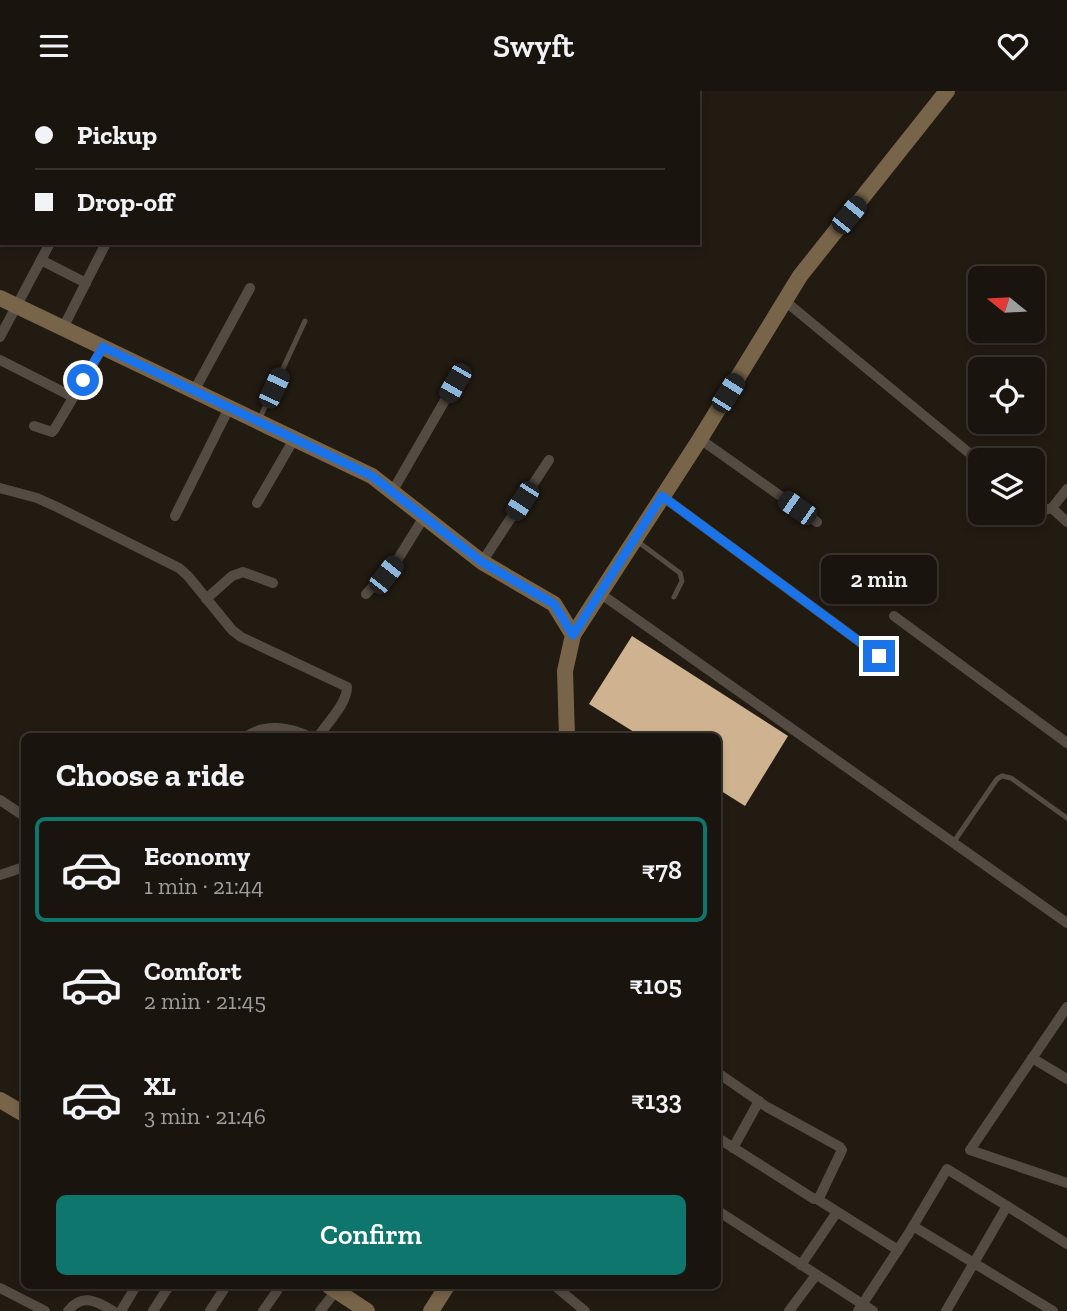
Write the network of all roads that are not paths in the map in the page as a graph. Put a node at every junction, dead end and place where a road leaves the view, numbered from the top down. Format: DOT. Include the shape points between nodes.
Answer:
graph roads {
  1 [pos="947,91"];
  2 [pos="49,245"];
  3 [pos="105,245"];
  4 [pos="41,260"];
  5 [pos="86,283"];
  6 [pos="250,288"];
  7 [pos="0,298"];
  8 [pos="785,300"];
  9 [pos="17,306"];
  10 [pos="305,321"];
  11 [pos="63,328"];
  12 [pos="0,337"];
  13 [pos="103,347"];
  14 [pos="0,360"];
  15 [pos="455,383"];
  16 [pos="194,391"];
  17 [pos="73,397"];
  18 [pos="229,408"];
  19 [pos="258,422"];
  20 [pos="34,426"];
  21 [pos="294,439"];
  22 [pos="700,439"];
  23 [pos="968,452"];
  24 [pos="548,460"];
  25 [pos="0,488"];
  26 [pos="1067,489"];
  27 [pos="392,492"];
  28 [pos="662,496"];
  29 [pos="257,503"];
  30 [pos="1052,508"];
  31 [pos="1045,510"];
  32 [pos="175,516"];
  33 [pos="424,517"];
  34 [pos="817,522"];
  35 [pos="1067,522"];
  36 [pos="635,540"];
  37 [pos="482,562"];
  38 [pos="273,583"];
  39 [pos="366,594"];
  40 [pos="601,594"];
  41 [pos="674,597"];
  42 [pos="206,599"];
  43 [pos="894,616"];
  44 [pos="573,635"];
  45 [pos="879,656"];
  46 [pos="252,733"];
  47 [pos="299,733"];
  48 [pos="321,733"];
  49 [pos="567,733"];
  50 [pos="1067,743"];
  51 [pos="0,800"];
  52 [pos="21,814"];
  53 [pos="1067,818"];
  54 [pos="953,843"];
  55 [pos="21,868"];
  56 [pos="0,875"];
  57 [pos="1067,923"];
  58 [pos="1067,1007"];
  59 [pos="1032,1058"];
  60 [pos="721,1075"];
  61 [pos="1067,1079"];
  62 [pos="0,1100"];
  63 [pos="759,1101"];
  64 [pos="21,1112"];
  65 [pos="721,1140"];
  66 [pos="733,1148"];
  67 [pos="1067,1183"];
  68 [pos="817,1199"];
  69 [pos="1007,1206"];
  70 [pos="837,1212"];
  71 [pos="721,1213"];
  72 [pos="913,1226"];
  73 [pos="1067,1244"];
  74 [pos="898,1250"];
  75 [pos="975,1262"];
  76 [pos="801,1265"];
  77 [pos="816,1275"];
  78 [pos="0,1288"];
  79 [pos="134,1289"];
  80 [pos="167,1289"];
  81 [pos="224,1289"];
  82 [pos="332,1289"];
  83 [pos="445,1289"];
  84 [pos="559,1289"];
  85 [pos="277,1291"];
  86 [pos="861,1308"];
  87 [pos="45,1311"];
  88 [pos="68,1311"];
  89 [pos="113,1311"];
  90 [pos="121,1311"];
  91 [pos="153,1311"];
  92 [pos="210,1311"];
  93 [pos="263,1311"];
  94 [pos="320,1311"];
  95 [pos="367,1311"];
  96 [pos="431,1311"];
  97 [pos="585,1311"];
  98 [pos="789,1311"];
  99 [pos="873,1311"];
  100 [pos="946,1311"];
  101 [pos="1054,1311"];
  1 -- 8 [label="main road"];
  2 -- 4 [label="street"];
  3 -- 5 [label="street"];
  4 -- 5 [label="street"];
  4 -- 9 [label="street"];
  5 -- 11 [label="street"];
  6 -- 16 [label="street"];
  7 -- 9 [label="main road"];
  8 -- 22 [label="main road"];
  8 -- 23 [label="street"];
  9 -- 11 [label="main road"];
  9 -- 12 [label="street"];
  10 -- 19 [label="lane"];
  11 -- 13 [label="main road"];
  13 -- 16 [label="main road"];
  13 -- 17 [label="street"];
  14 -- 17 [label="street"];
  15 -- 27 [label="street"];
  16 -- 18 [label="main road"];
  17 -- 20 [label="street" via="52,432"];
  18 -- 19 [label="main road"];
  18 -- 32 [label="street"];
  19 -- 21 [label="main road"];
  21 -- 27 [label="main road" via="372,476"];
  21 -- 29 [label="street"];
  22 -- 28 [label="main road"];
  22 -- 34 [label="street"];
  24 -- 37 [label="street"];
  25 -- 42 [label="street" via="37,498 178,568"];
  26 -- 30 [label="street"];
  27 -- 33 [label="main road"];
  28 -- 36 [label="main road"];
  28 -- 45 [label="street"];
  30 -- 31 [label="street"];
  30 -- 35 [label="street"];
  33 -- 37 [label="main road"];
  33 -- 39 [label="street" via="398,559"];
  36 -- 40 [label="main road"];
  36 -- 41 [label="lane" via="680,573 682,581"];
  37 -- 44 [label="main road" via="554,604"];
  38 -- 42 [label="street" via="243,572"];
  40 -- 44 [label="main road"];
  40 -- 54 [label="street"];
  42 -- 48 [label="street" via="241,637 347,687 342,703"];
  43 -- 50 [label="street"];
  44 -- 49 [label="main road" via="565,671"];
  46 -- 47 [label="street" via="275,727"];
  51 -- 52 [label="street"];
  53 -- 54 [label="lane" via="1002,776"];
  54 -- 57 [label="street"];
  55 -- 56 [label="street"];
  58 -- 59 [label="street"];
  59 -- 61 [label="street"];
  59 -- 67 [label="street" via="970,1150"];
  60 -- 63 [label="street"];
  62 -- 64 [label="main road"];
  63 -- 66 [label="street"];
  63 -- 68 [label="street" via="842,1150"];
  65 -- 66 [label="street"];
  66 -- 68 [label="street"];
  68 -- 70 [label="street"];
  69 -- 72 [label="street" via="947,1169"];
  69 -- 73 [label="street"];
  69 -- 75 [label="street"];
  70 -- 74 [label="street"];
  70 -- 76 [label="street"];
  71 -- 76 [label="street"];
  72 -- 74 [label="street"];
  72 -- 75 [label="street"];
  74 -- 86 [label="street"];
  75 -- 100 [label="street"];
  75 -- 101 [label="street"];
  76 -- 77 [label="street"];
  77 -- 86 [label="street"];
  77 -- 98 [label="street"];
  78 -- 87 [label="street"];
  79 -- 90 [label="street"];
  80 -- 91 [label="street"];
  81 -- 92 [label="street"];
  82 -- 94 [label="street"];
  82 -- 95 [label="main road"];
  83 -- 96 [label="main road"];
  84 -- 97 [label="street"];
  85 -- 93 [label="street"];
  86 -- 99 [label="street"];
  88 -- 89 [label="street" via="88,1299"];
}
